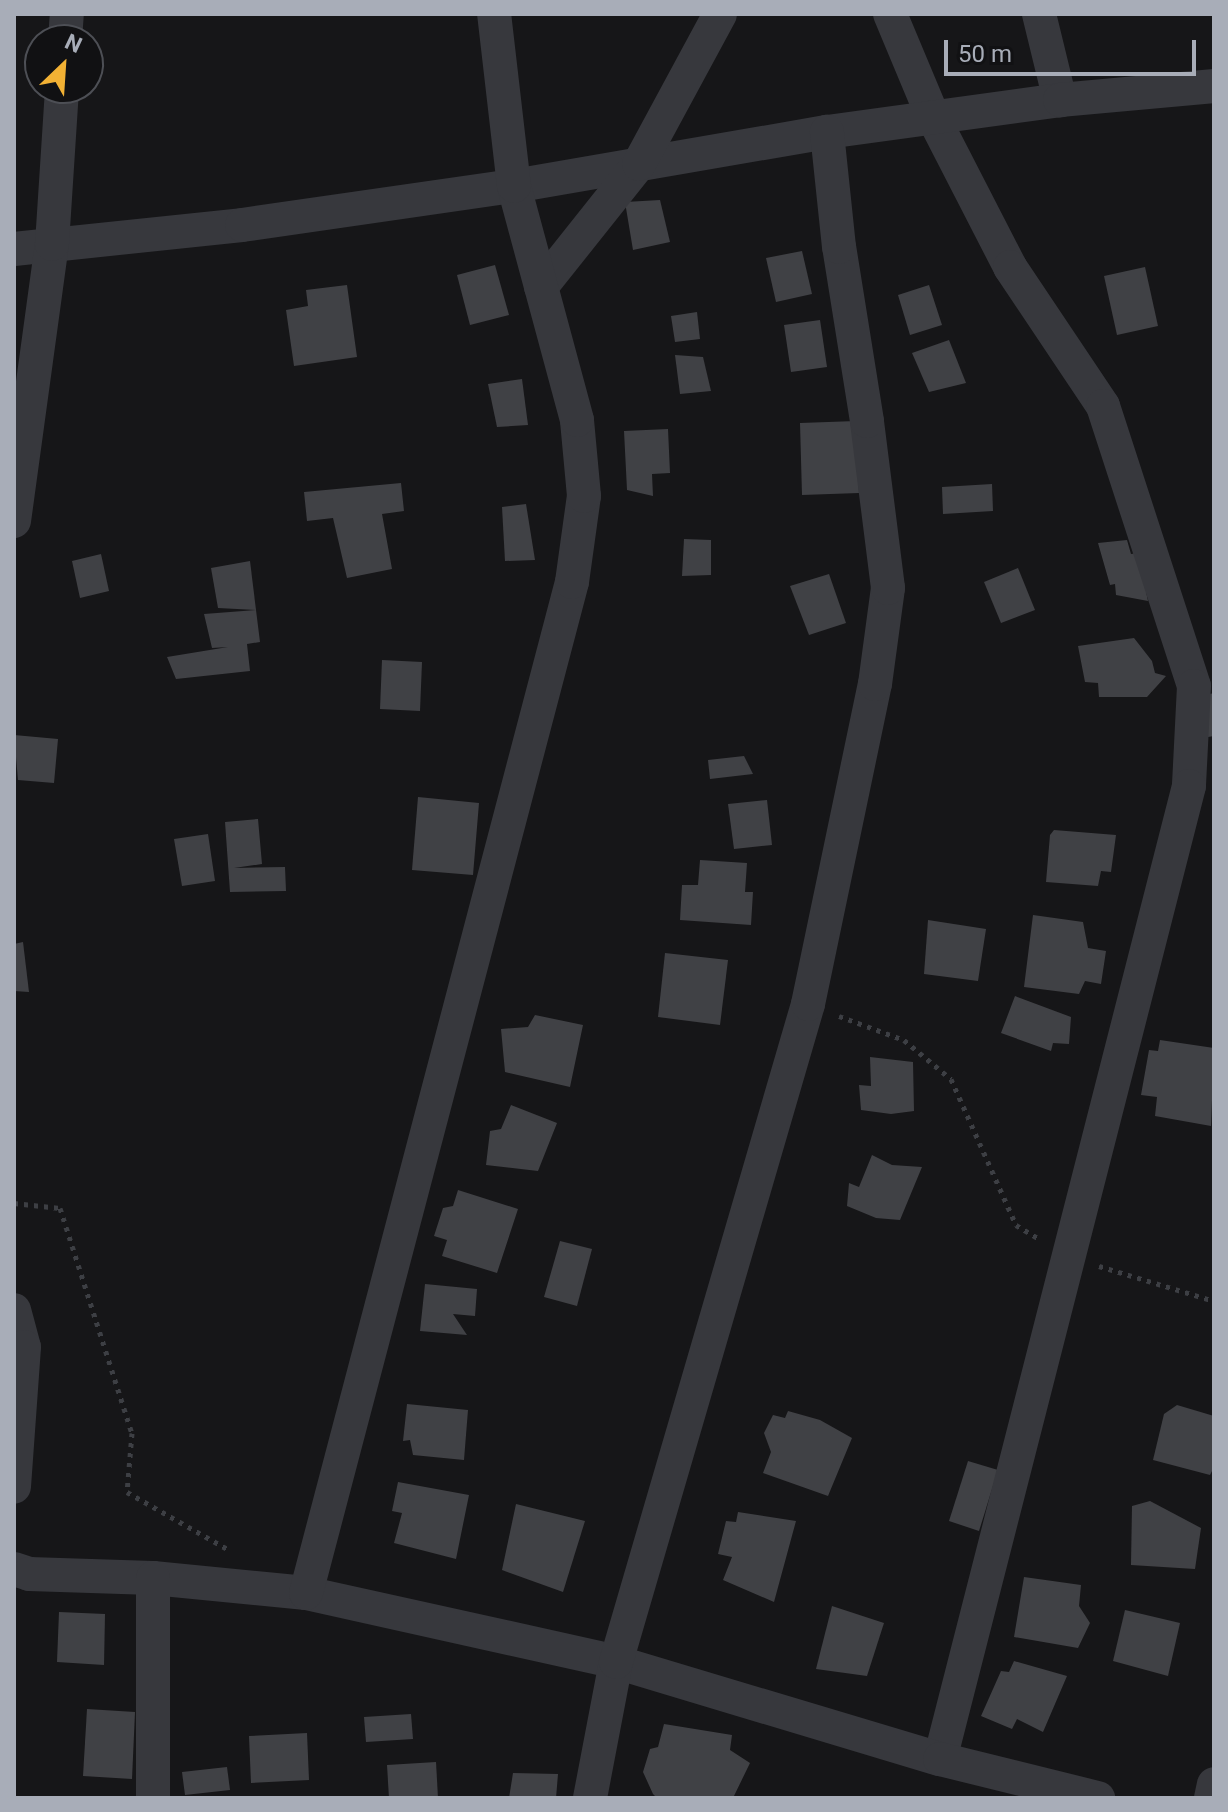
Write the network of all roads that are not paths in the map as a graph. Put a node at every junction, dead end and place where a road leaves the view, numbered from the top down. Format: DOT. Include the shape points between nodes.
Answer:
graph roads {
  1 [pos="494,14"];
  2 [pos="720,14"];
  3 [pos="890,14"];
  4 [pos="1039,14"];
  5 [pos="1214,86"];
  6 [pos="1060,100"];
  7 [pos="61,104"];
  8 [pos="933,117"];
  9 [pos="827,132"];
  10 [pos="639,164"];
  11 [pos="514,186"];
  12 [pos="52,244"];
  13 [pos="14,249"];
  14 [pos="541,287"];
  15 [pos="14,521"];
  16 [pos="14,1310"];
  17 [pos="14,1487"];
  18 [pos="14,1569"];
  19 [pos="153,1578"];
  20 [pos="306,1593"];
  21 [pos="616,1662"];
  22 [pos="961,1775"];
  23 [pos="1214,1784"];
  24 [pos="153,1798"];
  25 [pos="590,1798"];
  26 [pos="1098,1798"];
  27 [pos="1211,1798"];
  1 -- 11 [label="street"];
  2 -- 10 [label="street"];
  3 -- 8 [label="street"];
  4 -- 6 [label="street"];
  5 -- 6 [label="street"];
  6 -- 8 [label="street"];
  7 -- 12 [label="street"];
  8 -- 9 [label="street"];
  8 -- 22 [label="street" via="1010,267 1103,406 1194,686 1189,786 1069,1256"];
  9 -- 10 [label="street"];
  9 -- 21 [label="street" via="888,588 875,684 808,1004"];
  10 -- 11 [label="street"];
  10 -- 14 [label="street"];
  11 -- 12 [label="street" via="242,225"];
  11 -- 14 [label="street"];
  12 -- 13 [label="street"];
  12 -- 15 [label="street"];
  14 -- 20 [label="street" via="577,420 584,496 572,582"];
  16 -- 17 [label="street" via="24,1347"];
  18 -- 19 [label="street" via="29,1574"];
  19 -- 20 [label="street"];
  19 -- 24 [label="street"];
  20 -- 21 [label="street"];
  21 -- 22 [label="street"];
  21 -- 25 [label="street"];
  22 -- 26 [label="street"];
  23 -- 27 [label="street"];
}
